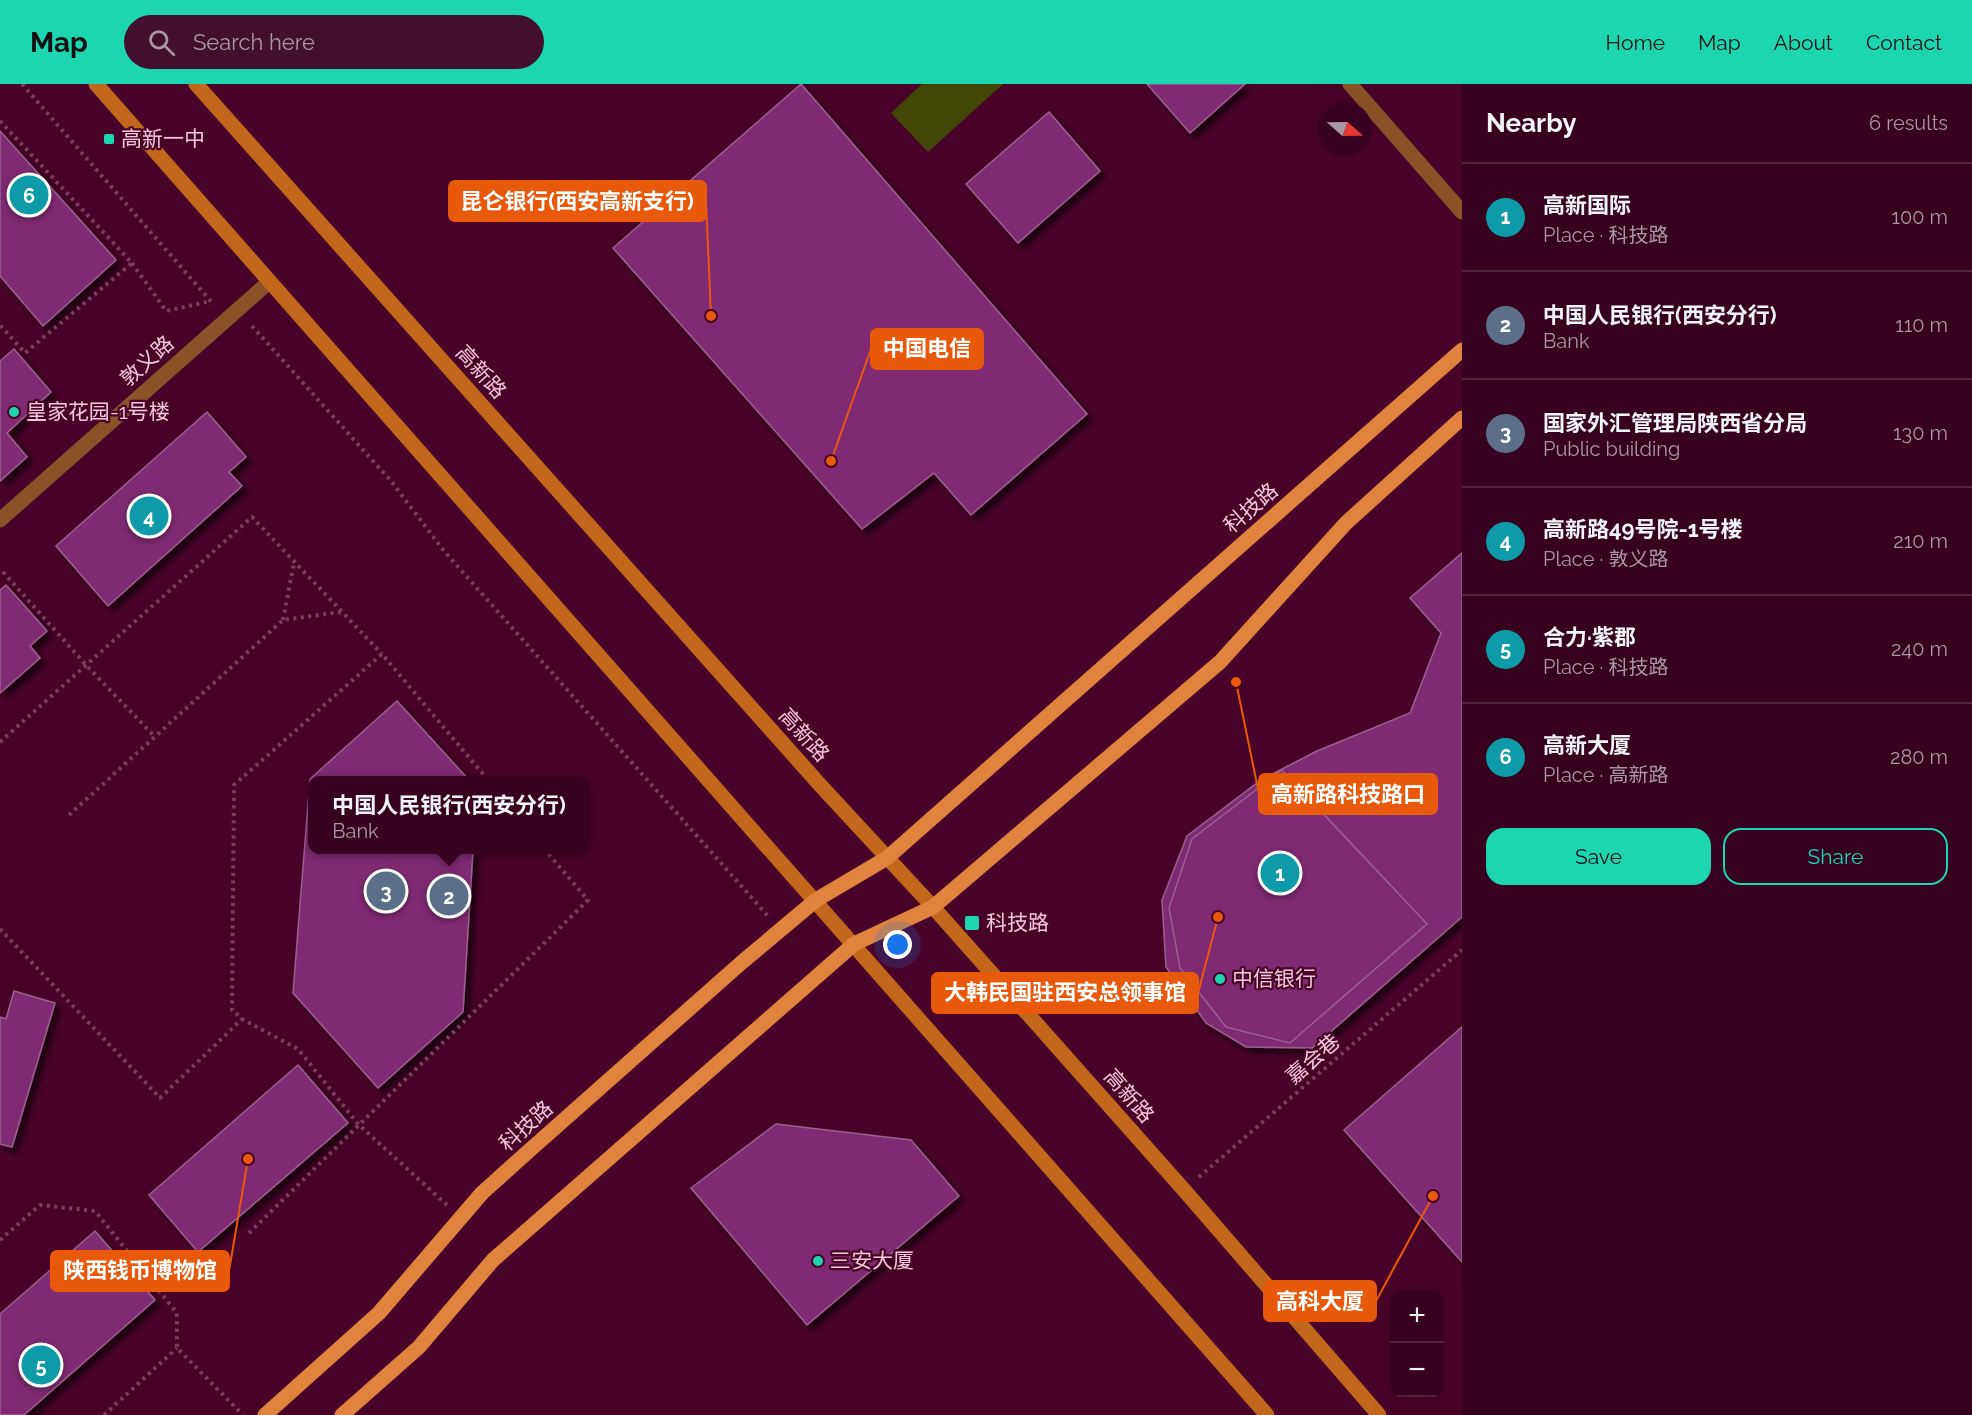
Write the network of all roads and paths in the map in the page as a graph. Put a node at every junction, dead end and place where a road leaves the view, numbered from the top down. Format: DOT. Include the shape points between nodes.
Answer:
graph roads {
  1 [pos="22,84"];
  2 [pos="96,84"];
  3 [pos="196,84"];
  4 [pos="1350,84"];
  5 [pos="0,121"];
  6 [pos="1462,212"];
  7 [pos="132,263"];
  8 [pos="268,282"];
  9 [pos="211,301"];
  10 [pos="232,314"];
  11 [pos="0,325"];
  12 [pos="1462,350"];
  13 [pos="1462,418"];
  14 [pos="0,520"];
  15 [pos="294,562"];
  16 [pos="3,572"];
  17 [pos="342,612"];
  18 [pos="283,620"];
  19 [pos="382,654"];
  20 [pos="86,665"];
  21 [pos="155,737"];
  22 [pos="0,742"];
  23 [pos="485,776"];
  24 [pos="69,816"];
  25 [pos="549,854"];
  26 [pos="887,858"];
  27 [pos="816,900"];
  28 [pos="933,907"];
  29 [pos="0,929"];
  30 [pos="780,930"];
  31 [pos="854,944"];
  32 [pos="1462,950"];
  33 [pos="242,1019"];
  34 [pos="359,1125"];
  35 [pos="1184,1190"];
  36 [pos="461,1218"];
  37 [pos="249,1233"];
  38 [pos="0,1240"];
  39 [pos="177,1348"];
  40 [pos="104,1415"];
  41 [pos="243,1415"];
  42 [pos="265,1415"];
  43 [pos="342,1415"];
  44 [pos="1267,1415"];
  45 [pos="1379,1415"];
  1 -- 9 [label="path"];
  2 -- 8 [label="main road"];
  3 -- 26 [label="main road, 高新路"];
  4 -- 6 [label="street"];
  5 -- 7 [label="path"];
  7 -- 9 [label="path" via="166,311"];
  7 -- 11 [label="path" via="25,353"];
  8 -- 10 [label="street, 敦义路"];
  8 -- 27 [label="main road"];
  9 -- 10 [label="path"];
  10 -- 14 [label="street, 敦义路"];
  10 -- 30 [label="path" via="391,481 444,551"];
  12 -- 26 [label="main road, 科技路"];
  13 -- 28 [label="main road" via="1346,523 1220,662"];
  15 -- 17 [label="path"];
  15 -- 18 [label="path"];
  15 -- 20 [label="path" via="252,517"];
  16 -- 20 [label="path"];
  17 -- 18 [label="path"];
  17 -- 19 [label="path"];
  18 -- 21 [label="path"];
  19 -- 23 [label="path"];
  19 -- 33 [label="path" via="234,785 232,1010"];
  20 -- 21 [label="path"];
  20 -- 22 [label="path"];
  21 -- 24 [label="path"];
  25 -- 34 [label="path" via="588,900"];
  26 -- 27 [label="main road, 科技路"];
  26 -- 28 [label="main road, 高新路"];
  27 -- 30 [label="main road, 科技路"];
  27 -- 31 [label="main road"];
  28 -- 31 [label="main road"];
  28 -- 35 [label="main road, 高新路"];
  29 -- 33 [label="path" via="160,1098"];
  30 -- 36 [label="main road, 科技路" via="482,1193"];
  31 -- 43 [label="main road" via="493,1260 419,1347"];
  31 -- 44 [label="main road"];
  32 -- 35 [label="path, 嘉会巷"];
  33 -- 34 [label="path" via="298,1049"];
  34 -- 36 [label="path"];
  34 -- 37 [label="path"];
  35 -- 45 [label="main road, 高新路"];
  36 -- 42 [label="main road, 科技路" via="379,1313"];
  38 -- 39 [label="path" via="40,1206 95,1211 177,1313"];
  39 -- 40 [label="path"];
  39 -- 41 [label="path"];
}
